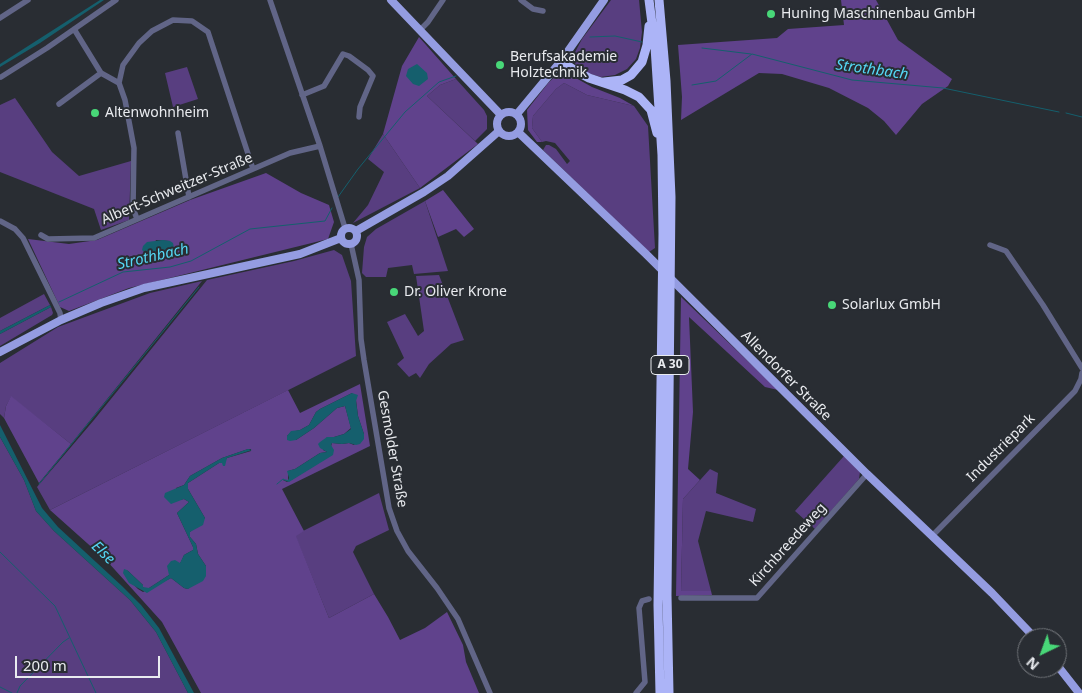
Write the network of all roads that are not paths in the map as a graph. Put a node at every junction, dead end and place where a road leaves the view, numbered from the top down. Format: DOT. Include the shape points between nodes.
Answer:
graph roads {
  1 [pos="28,0"];
  2 [pos="116,0"];
  3 [pos="270,0"];
  4 [pos="391,0"];
  5 [pos="443,0"];
  6 [pos="521,0"];
  7 [pos="604,0"];
  8 [pos="650,0"];
  9 [pos="659,0"];
  10 [pos="543,11"];
  11 [pos="651,11"];
  12 [pos="0,18"];
  13 [pos="74,29"];
  14 [pos="421,30"];
  15 [pos="561,60"];
  16 [pos="101,72"];
  17 [pos="1,77"];
  18 [pos="119,83"];
  19 [pos="602,83"];
  20 [pos="302,95"];
  21 [pos="59,104"];
  22 [pos="517,114"];
  23 [pos="501,115"];
  24 [pos="359,118"];
  25 [pos="499,132"];
  26 [pos="518,132"];
  27 [pos="178,133"];
  28 [pos="320,146"];
  29 [pos="662,155"];
  30 [pos="252,169"];
  31 [pos="188,197"];
  32 [pos="137,218"];
  33 [pos="0,221"];
  34 [pos="345,228"];
  35 [pos="356,231"];
  36 [pos="41,235"];
  37 [pos="341,238"];
  38 [pos="351,244"];
  39 [pos="990,245"];
  40 [pos="61,320"];
  41 [pos="0,352"];
  42 [pos="1082,368"];
  43 [pos="1082,374"];
  44 [pos="867,474"];
  45 [pos="932,536"];
  46 [pos="681,598"];
  47 [pos="649,599"];
  48 [pos="1026,628"];
  49 [pos="1067,678"];
  50 [pos="490,693"];
  51 [pos="636,693"];
  52 [pos="660,693"];
  53 [pos="669,693"];
  54 [pos="1079,693"];
  1 -- 12 [label="street"];
  2 -- 13 [label="street"];
  3 -- 20 [label="street"];
  4 -- 14 [label="main road"];
  5 -- 14 [label="street"];
  6 -- 10 [label="street" via="532,9"];
  7 -- 15 [label="main road"];
  8 -- 11 [label="highway, A 30"];
  9 -- 53 [label="highway, A 30" via="672,197 667,595"];
  11 -- 19 [label="highway" via="642,62 631,76"];
  11 -- 29 [label="highway, A 30"];
  13 -- 16 [label="street"];
  13 -- 17 [label="street"];
  14 -- 23 [label="main road"];
  15 -- 19 [label="highway"];
  15 -- 22 [label="main road"];
  16 -- 18 [label="street"];
  16 -- 21 [label="street"];
  18 -- 30 [label="street" via="123,65 152,31 173,20 192,21 208,32"];
  18 -- 32 [label="street" via="134,148 134,208"];
  19 -- 29 [label="highway" via="625,90 651,110"];
  20 -- 24 [label="street" via="324,86 343,54 349,56 374,76 360,107"];
  20 -- 28 [label="street"];
  22 -- 23 [label="main road"];
  22 -- 26 [label="main road" via="521,123"];
  23 -- 25 [label="main road" via="497,125"];
  25 -- 26 [label="main road" via="507,136"];
  25 -- 35 [label="main road" via="448,176"];
  26 -- 44 [label="main road, Allendorfer Straße"];
  27 -- 31 [label="street"];
  28 -- 30 [label="street, Albert-Schweitzer-Straße" via="290,153"];
  28 -- 34 [label="street"];
  29 -- 52 [label="highway, A 30"];
  30 -- 31 [label="street, Albert-Schweitzer-Straße"];
  31 -- 32 [label="street, Albert-Schweitzer-Straße"];
  32 -- 36 [label="street, Albert-Schweitzer-Straße" via="94,238 48,239"];
  33 -- 40 [label="street" via="15,228 23,238"];
  34 -- 35 [label="main road"];
  34 -- 37 [label="main road" via="341,231"];
  35 -- 38 [label="main road" via="356,239"];
  37 -- 38 [label="main road" via="346,244"];
  37 -- 40 [label="main road" via="300,254 144,288"];
  38 -- 50 [label="street, Gesmolder Straße" via="359,280 361,340 389,508 408,551 458,619"];
  39 -- 42 [label="street" via="1006,251"];
  40 -- 41 [label="main road"];
  43 -- 45 [label="street, Industriepark" via="1075,391"];
  44 -- 45 [label="main road, Allendorfer Straße"];
  44 -- 46 [label="street, Kirchbreedeweg" via="757,598"];
  45 -- 48 [label="main road, Allendorfer Straße"];
  47 -- 51 [label="street" via="642,601 639,608 645,682"];
  49 -- 54 [label="main road"];
}
